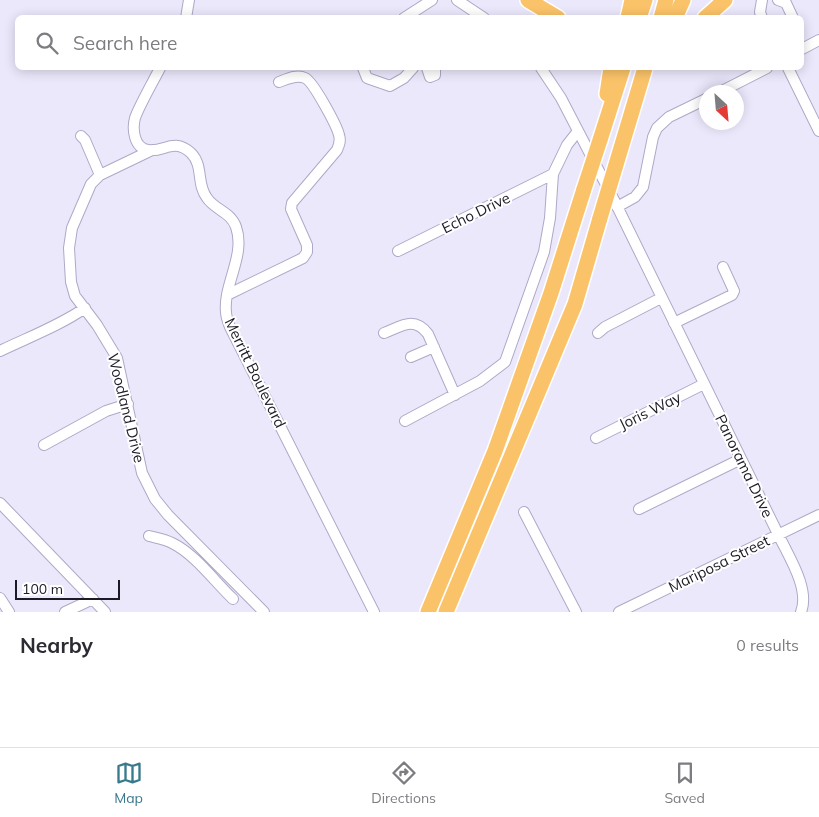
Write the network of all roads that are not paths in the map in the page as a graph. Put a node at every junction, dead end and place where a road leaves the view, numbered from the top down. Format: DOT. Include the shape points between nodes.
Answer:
graph roads {
  1 [pos="189,0"];
  2 [pos="457,0"];
  3 [pos="528,0"];
  4 [pos="621,0"];
  5 [pos="632,0"];
  6 [pos="645,0"];
  7 [pos="666,0"];
  8 [pos="683,0"];
  9 [pos="762,0"];
  10 [pos="778,0"];
  11 [pos="724,2"];
  12 [pos="428,3"];
  13 [pos="186,15"];
  14 [pos="409,15"];
  15 [pos="416,15"];
  16 [pos="480,15"];
  17 [pos="553,15"];
  18 [pos="621,15"];
  19 [pos="629,15"];
  20 [pos="640,15"];
  21 [pos="662,15"];
  22 [pos="676,15"];
  23 [pos="709,15"];
  24 [pos="761,15"];
  25 [pos="792,15"];
  26 [pos="819,40"];
  27 [pos="804,48"];
  28 [pos="159,70"];
  29 [pos="364,70"];
  30 [pos="411,70"];
  31 [pos="428,70"];
  32 [pos="435,70"];
  33 [pos="541,70"];
  34 [pos="611,70"];
  35 [pos="616,70"];
  36 [pos="622,70"];
  37 [pos="644,70"];
  38 [pos="651,70"];
  39 [pos="763,70"];
  40 [pos="789,70"];
  41 [pos="279,82"];
  42 [pos="734,85"];
  43 [pos="699,102"];
  44 [pos="631,112"];
  45 [pos="578,131"];
  46 [pos="819,132"];
  47 [pos="81,136"];
  48 [pos="600,140"];
  49 [pos="152,150"];
  50 [pos="554,174"];
  51 [pos="100,175"];
  52 [pos="617,207"];
  53 [pos="398,251"];
  54 [pos="723,267"];
  55 [pos="227,295"];
  56 [pos="661,298"];
  57 [pos="85,308"];
  58 [pos="674,323"];
  59 [pos="384,333"];
  60 [pos="598,333"];
  61 [pos="434,347"];
  62 [pos="0,351"];
  63 [pos="411,357"];
  64 [pos="704,384"];
  65 [pos="455,395"];
  66 [pos="128,404"];
  67 [pos="405,421"];
  68 [pos="596,438"];
  69 [pos="44,445"];
  70 [pos="741,460"];
  71 [pos="0,503"];
  72 [pos="639,509"];
  73 [pos="524,512"];
  74 [pos="819,515"];
  75 [pos="149,536"];
  76 [pos="779,536"];
  77 [pos="0,598"];
  78 [pos="93,599"];
  79 [pos="233,599"];
  80 [pos="9,612"];
  81 [pos="65,612"];
  82 [pos="105,612"];
  83 [pos="264,612"];
  84 [pos="374,612"];
  85 [pos="428,612"];
  86 [pos="446,612"];
  87 [pos="576,612"];
  88 [pos="619,612"];
  89 [pos="801,612"];
  1 -- 13 [label="street"];
  2 -- 16 [label="street"];
  3 -- 17 [label="highway"];
  4 -- 18 [label="highway"];
  5 -- 19 [label="highway"];
  6 -- 20 [label="highway"];
  7 -- 21 [label="highway"];
  8 -- 22 [label="highway"];
  9 -- 24 [label="street"];
  10 -- 25 [label="street" via="786,4"];
  11 -- 23 [label="highway"];
  12 -- 14 [label="street"];
  12 -- 15 [label="street"];
  26 -- 27 [label="street"];
  28 -- 49 [label="street" via="135,119 134,135 139,146"];
  29 -- 30 [label="street" via="367,78 390,86"];
  31 -- 32 [label="street" via="430,77"];
  33 -- 45 [label="street, Panorama Drive"];
  34 -- 48 [label="highway"];
  35 -- 48 [label="highway"];
  36 -- 48 [label="highway"];
  37 -- 44 [label="highway"];
  38 -- 44 [label="highway"];
  39 -- 42 [label="street"];
  40 -- 46 [label="street"];
  41 -- 55 [label="street" via="296,76 309,80 340,136 340,143 292,203 291,209 307,245 303,258"];
  43 -- 52 [label="street" via="669,117 657,128 643,187 635,197"];
  44 -- 86 [label="highway, bridge" via="575,304"];
  45 -- 50 [label="street" via="567,145"];
  45 -- 52 [label="street, Panorama Drive"];
  47 -- 51 [label="street"];
  48 -- 85 [label="highway, bridge" via="551,293 495,451"];
  49 -- 51 [label="street, Woodland Drive"];
  49 -- 55 [label="street, Merritt Boulevard" via="174,146 189,152 198,164 200,184 206,198 234,222 237,251"];
  50 -- 53 [label="street, Echo Drive"];
  50 -- 65 [label="street" via="544,252 505,362"];
  51 -- 57 [label="street, Woodland Drive" via="91,184 72,228 69,248 71,282 75,296"];
  52 -- 56 [label="street, Panorama Drive"];
  54 -- 58 [label="street" via="734,290 732,295"];
  55 -- 84 [label="street, Merritt Boulevard" via="226,312 230,327"];
  56 -- 58 [label="street, Panorama Drive"];
  56 -- 60 [label="street"];
  57 -- 62 [label="street" via="67,321"];
  57 -- 66 [label="street, Woodland Drive" via="117,358"];
  58 -- 64 [label="street, Panorama Drive"];
  59 -- 61 [label="street" via="410,323 421,326"];
  61 -- 63 [label="street"];
  61 -- 65 [label="street"];
  64 -- 68 [label="street, Joris Way"];
  64 -- 70 [label="street, Panorama Drive"];
  65 -- 67 [label="street"];
  66 -- 69 [label="street" via="106,411"];
  66 -- 83 [label="street, Woodland Drive" via="142,473 155,499"];
  70 -- 72 [label="street"];
  70 -- 76 [label="street, Panorama Drive"];
  71 -- 78 [label="street"];
  73 -- 87 [label="street"];
  74 -- 76 [label="street, Mariposa Street"];
  75 -- 79 [label="street" via="177,545"];
  76 -- 88 [label="street, Mariposa Street"];
  76 -- 89 [label="street, Panorama Drive" via="802,588"];
  77 -- 80 [label="street"];
  78 -- 81 [label="street"];
  78 -- 82 [label="street"];
}
